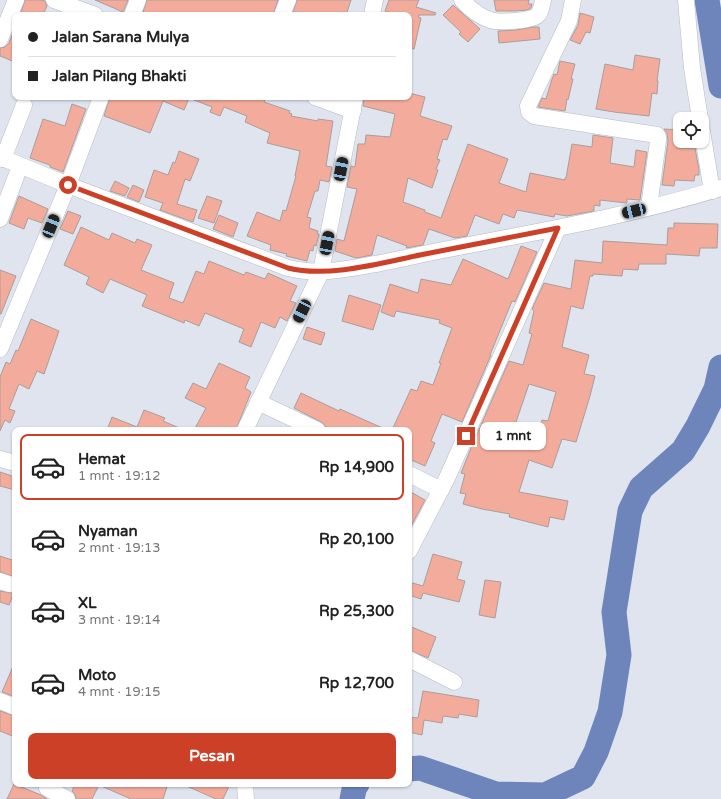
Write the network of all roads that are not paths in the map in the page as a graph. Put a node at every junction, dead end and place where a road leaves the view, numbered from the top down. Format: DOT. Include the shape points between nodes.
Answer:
graph roads {
  1 [pos="16,0"];
  2 [pos="54,0"];
  3 [pos="138,0"];
  4 [pos="288,0"];
  5 [pos="375,0"];
  6 [pos="462,0"];
  7 [pos="543,0"];
  8 [pos="573,0"];
  9 [pos="686,0"];
  10 [pos="87,12"];
  11 [pos="133,12"];
  12 [pos="283,12"];
  13 [pos="373,12"];
  14 [pos="0,39"];
  15 [pos="100,100"];
  16 [pos="332,100"];
  17 [pos="354,104"];
  18 [pos="24,105"];
  19 [pos="699,112"];
  20 [pos="706,148"];
  21 [pos="2,158"];
  22 [pos="20,166"];
  23 [pos="68,185"];
  24 [pos="716,190"];
  25 [pos="649,208"];
  26 [pos="0,219"];
  27 [pos="558,228"];
  28 [pos="317,272"];
  29 [pos="0,349"];
  30 [pos="258,402"];
  31 [pos="246,427"];
  32 [pos="311,427"];
  33 [pos="0,459"];
  34 [pos="12,462"];
  35 [pos="412,476"];
  36 [pos="441,490"];
  37 [pos="412,545"];
  38 [pos="412,661"];
  39 [pos="454,682"];
  40 [pos="0,701"];
  41 [pos="12,706"];
  42 [pos="245,787"];
  43 [pos="46,790"];
  44 [pos="67,799"];
  45 [pos="246,799"];
  1 -- 14 [label="street"];
  2 -- 10 [label="street"];
  3 -- 11 [label="street"];
  4 -- 12 [label="street"];
  5 -- 13 [label="street"];
  6 -- 7 [label="street" via="477,14 498,22 535,17 542,8"];
  8 -- 25 [label="street" via="569,21 528,106 529,112 534,116 657,135"];
  9 -- 19 [label="street"];
  15 -- 23 [label="street"];
  16 -- 17 [label="street"];
  17 -- 28 [label="street"];
  18 -- 21 [label="street"];
  20 -- 24 [label="street"];
  21 -- 22 [label="street"];
  22 -- 23 [label="street"];
  22 -- 26 [label="street"];
  23 -- 28 [label="street" via="288,268"];
  23 -- 29 [label="street"];
  24 -- 25 [label="street"];
  25 -- 27 [label="street"];
  27 -- 28 [label="street" via="362,266"];
  27 -- 36 [label="street"];
  28 -- 30 [label="street"];
  30 -- 31 [label="street"];
  30 -- 32 [label="street"];
  33 -- 34 [label="street"];
  35 -- 36 [label="street"];
  36 -- 37 [label="street"];
  38 -- 39 [label="street"];
  40 -- 41 [label="street"];
  42 -- 45 [label="street"];
  43 -- 44 [label="street"];
}
